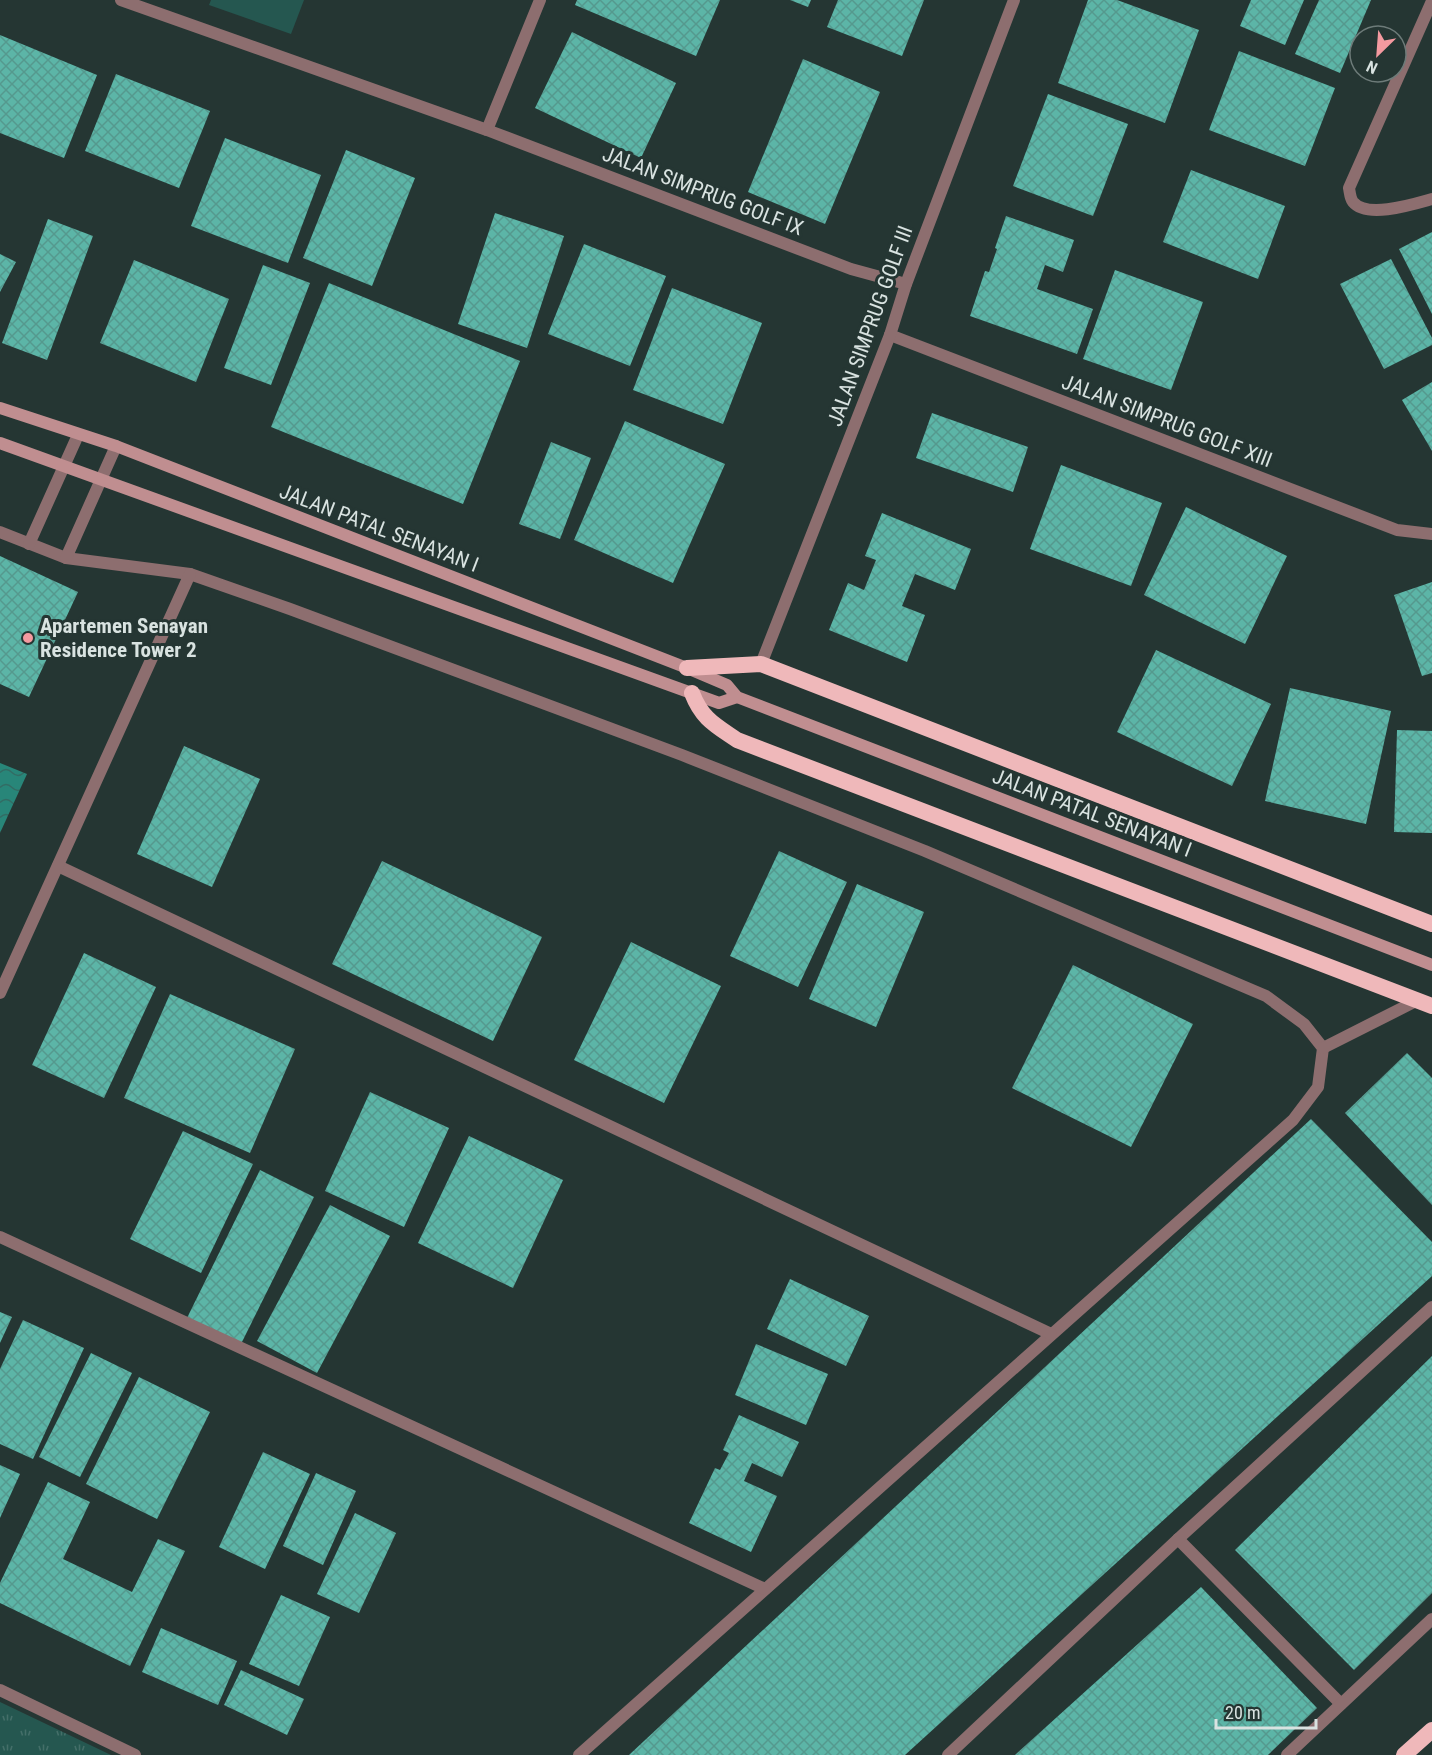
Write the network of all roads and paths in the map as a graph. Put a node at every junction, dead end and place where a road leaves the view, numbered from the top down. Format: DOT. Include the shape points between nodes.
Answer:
graph roads {
  1 [pos="121,0"];
  2 [pos="540,0"];
  3 [pos="1014,0"];
  4 [pos="1432,0"];
  5 [pos="487,130"];
  6 [pos="1432,199"];
  7 [pos="906,284"];
  8 [pos="890,335"];
  9 [pos="0,408"];
  10 [pos="78,435"];
  11 [pos="0,443"];
  12 [pos="116,446"];
  13 [pos="65,466"];
  14 [pos="101,479"];
  15 [pos="0,532"];
  16 [pos="1432,534"];
  17 [pos="29,544"];
  18 [pos="66,558"];
  19 [pos="190,574"];
  20 [pos="761,664"];
  21 [pos="687,668"];
  22 [pos="692,693"];
  23 [pos="737,697"];
  24 [pos="58,866"];
  25 [pos="1432,924"];
  26 [pos="1432,964"];
  27 [pos="0,993"];
  28 [pos="1425,1003"];
  29 [pos="1323,1048"];
  30 [pos="0,1237"];
  31 [pos="1432,1306"];
  32 [pos="1052,1334"];
  33 [pos="1178,1539"];
  34 [pos="765,1589"];
  35 [pos="1432,1619"];
  36 [pos="0,1690"];
  37 [pos="1341,1704"];
  38 [pos="1432,1730"];
  39 [pos="135,1755"];
  40 [pos="579,1755"];
  41 [pos="948,1755"];
  42 [pos="1287,1755"];
  43 [pos="1404,1755"];
  1 -- 5 [label="street, JALAN SIMPRUG GOLF IX"];
  2 -- 5 [label="street"];
  3 -- 7 [label="street, JALAN SIMPRUG GOLF III"];
  4 -- 6 [label="street" via="1349,188 1354,204 1368,211 1406,207"];
  5 -- 7 [label="street, JALAN SIMPRUG GOLF IX" via="851,269"];
  7 -- 8 [label="street, JALAN SIMPRUG GOLF III"];
  8 -- 16 [label="street, JALAN SIMPRUG GOLF XIII" via="1397,530"];
  8 -- 20 [label="street, JALAN SIMPRUG GOLF III"];
  9 -- 10 [label="main road, JALAN PATAL SENAYAN I"];
  10 -- 12 [label="main road, JALAN PATAL SENAYAN I"];
  10 -- 13 [label="street"];
  11 -- 13 [label="main road, JALAN PATAL SENAYAN I"];
  12 -- 14 [label="street"];
  12 -- 21 [label="main road, JALAN PATAL SENAYAN I"];
  13 -- 14 [label="main road, JALAN PATAL SENAYAN I"];
  13 -- 17 [label="street"];
  14 -- 18 [label="street"];
  14 -- 22 [label="main road, JALAN PATAL SENAYAN I"];
  15 -- 17 [label="street"];
  17 -- 18 [label="street"];
  18 -- 19 [label="street"];
  19 -- 24 [label="street"];
  19 -- 29 [label="street" via="682,754 925,852 1266,996 1304,1024"];
  20 -- 21 [label="highway"];
  20 -- 25 [label="highway"];
  21 -- 23 [label="main road, JALAN PATAL SENAYAN I" via="727,685"];
  22 -- 23 [label="main road, JALAN PATAL SENAYAN I" via="719,703"];
  22 -- 28 [label="highway" via="698,709 737,740"];
  23 -- 26 [label="main road, JALAN PATAL SENAYAN I"];
  24 -- 27 [label="street"];
  24 -- 32 [label="street"];
  28 -- 29 [label="street"];
  29 -- 32 [label="street" via="1318,1087 1293,1119"];
  30 -- 34 [label="street"];
  31 -- 33 [label="street"];
  32 -- 34 [label="street"];
  33 -- 37 [label="street"];
  33 -- 41 [label="street"];
  34 -- 40 [label="street"];
  35 -- 37 [label="street"];
  36 -- 39 [label="street"];
  37 -- 42 [label="street"];
  38 -- 43 [label="highway"];
}
